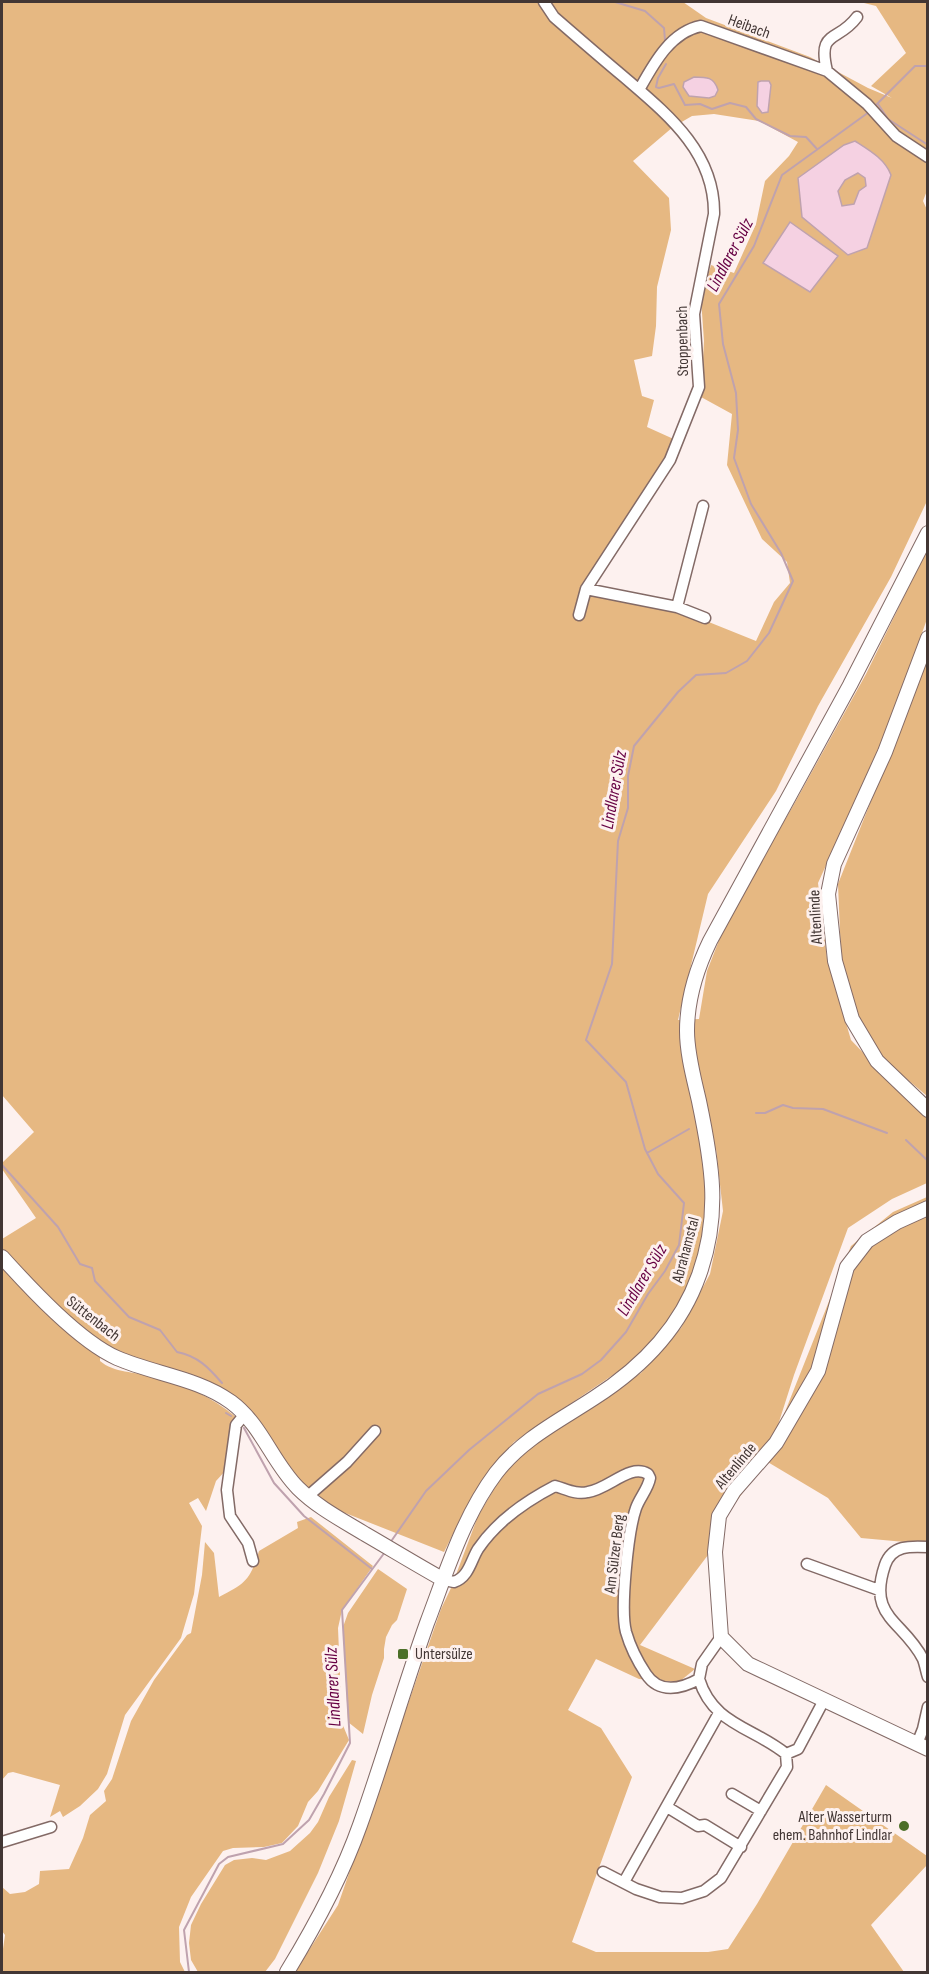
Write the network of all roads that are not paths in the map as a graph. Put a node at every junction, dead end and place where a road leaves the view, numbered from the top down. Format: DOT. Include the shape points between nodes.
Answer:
graph roads {
  1 [pos="544,2"];
  2 [pos="857,17"];
  3 [pos="827,71"];
  4 [pos="639,90"];
  5 [pos="927,157"];
  6 [pos="703,507"];
  7 [pos="927,533"];
  8 [pos="586,589"];
  9 [pos="677,607"];
  10 [pos="579,615"];
  11 [pos="705,618"];
  12 [pos="927,638"];
  13 [pos="927,1110"];
  14 [pos="927,1208"];
  15 [pos="2,1257"];
  16 [pos="245,1414"];
  17 [pos="375,1431"];
  18 [pos="308,1497"];
  19 [pos="927,1547"];
  20 [pos="253,1562"];
  21 [pos="807,1564"];
  22 [pos="444,1580"];
  23 [pos="879,1590"];
  24 [pos="722,1637"];
  25 [pos="927,1677"];
  26 [pos="699,1679"];
  27 [pos="824,1700"];
  28 [pos="927,1707"];
  29 [pos="719,1713"];
  30 [pos="922,1747"];
  31 [pos="786,1755"];
  32 [pos="732,1794"];
  33 [pos="667,1807"];
  34 [pos="761,1811"];
  35 [pos="51,1827"];
  36 [pos="2,1842"];
  37 [pos="741,1847"];
  38 [pos="603,1872"];
  39 [pos="624,1882"];
  40 [pos="287,1972"];
  1 -- 4 [label="street" via="554,17"];
  2 -- 3 [label="street" via="850,28 825,43"];
  3 -- 4 [label="street, Heibach" via="701,26 692,27 656,58"];
  3 -- 5 [label="street, Heibach" via="867,104 896,136"];
  4 -- 8 [label="street, Stoppenbach" via="680,127 708,173 714,197 694,314 699,387 670,460"];
  6 -- 9 [label="street"];
  7 -- 22 [label="street, Abrahamstal" via="697,970 687,1034 708,1144 713,1223 691,1296 659,1345 641,1363 542,1430 497,1472 477,1503"];
  8 -- 9 [label="street"];
  8 -- 10 [label="street, Stoppenbach"];
  9 -- 11 [label="street"];
  12 -- 13 [label="street, Altenlinde" via="885,752 834,864 828,894 835,961 852,1019 877,1061"];
  14 -- 24 [label="street, Altenlinde" via="867,1241 847,1267 818,1371 777,1443 734,1491 719,1516 715,1552"];
  15 -- 16 [label="street, Süttenbach" via="36,1294 100,1348 120,1359 210,1390"];
  16 -- 18 [label="street, Süttenbach" via="283,1471"];
  16 -- 20 [label="street" via="236,1425 227,1490 230,1516 248,1543"];
  17 -- 18 [label="street"];
  18 -- 22 [label="street, Süttenbach"];
  19 -- 23 [label="street" via="909,1545 895,1551 886,1562"];
  21 -- 23 [label="street"];
  22 -- 26 [label="street, Am Sülzer Berg" via="454,1582 463,1577 489,1535 523,1504 544,1492 555,1486 585,1493 601,1489 635,1470 643,1471 650,1478 632,1526 624,1606 626,1630 652,1682 677,1689"];
  22 -- 40 [label="street, Abrahamstal" via="351,1848"];
  23 -- 25 [label="street" via="888,1616 923,1659"];
  24 -- 26 [label="street" via="702,1664"];
  24 -- 27 [label="street" via="748,1664"];
  26 -- 29 [label="street"];
  27 -- 30 [label="street"];
  27 -- 31 [label="street" via="798,1749"];
  28 -- 30 [label="street"];
  29 -- 31 [label="street"];
  29 -- 33 [label="street"];
  31 -- 34 [label="street" via="787,1767"];
  32 -- 34 [label="street"];
  33 -- 37 [label="street"];
  33 -- 39 [label="street"];
  34 -- 37 [label="street"];
  35 -- 36 [label="street"];
  37 -- 39 [label="street" via="721,1878 704,1891 682,1898 660,1897"];
  38 -- 39 [label="street"];
}
